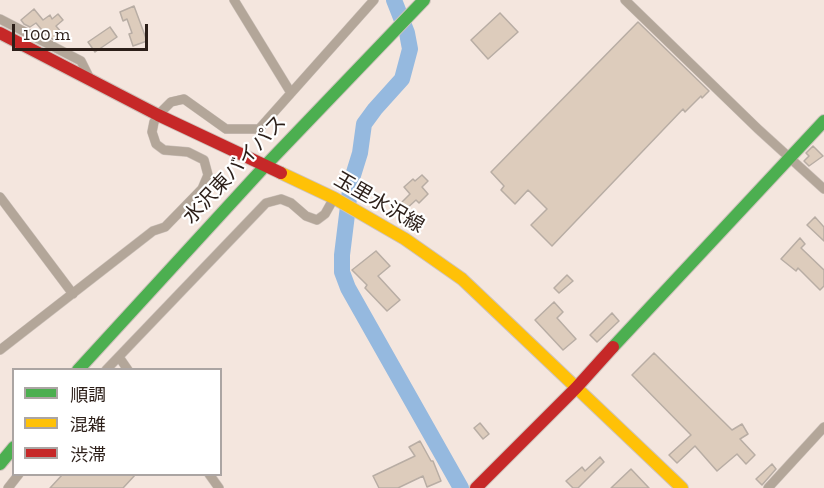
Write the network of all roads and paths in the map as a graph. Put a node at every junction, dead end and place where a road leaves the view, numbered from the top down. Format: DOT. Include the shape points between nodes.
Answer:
graph roads {
  1 [pos="234,0"];
  2 [pos="374,0"];
  3 [pos="625,0"];
  4 [pos="420,4"];
  5 [pos="0,19"];
  6 [pos="0,33"];
  7 [pos="90,79"];
  8 [pos="291,93"];
  9 [pos="158,114"];
  10 [pos="824,121"];
  11 [pos="789,157"];
  12 [pos="265,166"];
  13 [pos="824,189"];
  14 [pos="0,197"];
  15 [pos="334,198"];
  16 [pos="72,294"];
  17 [pos="0,350"];
  18 [pos="118,357"];
  19 [pos="79,368"];
  20 [pos="107,368"];
  21 [pos="127,368"];
  22 [pos="576,388"];
  23 [pos="824,427"];
  24 [pos="12,449"];
  25 [pos="0,464"];
  26 [pos="17,476"];
  27 [pos="210,476"];
  28 [pos="8,488"];
  29 [pos="219,488"];
  30 [pos="476,488"];
  31 [pos="682,488"];
  32 [pos="768,488"];
  1 -- 8 [label="street"];
  2 -- 8 [label="street"];
  3 -- 11 [label="street"];
  4 -- 12 [label="main road, 水沢東バイパス"];
  5 -- 7 [label="street" via="81,61"];
  6 -- 7 [label="main road, 玉里水沢線"];
  7 -- 9 [label="main road, 玉里水沢線"];
  8 -- 9 [label="street" via="258,129 226,129 184,99 171,102"];
  9 -- 12 [label="main road, 玉里水沢線"];
  9 -- 16 [label="street" via="152,132 156,144 164,150 188,152 204,160 208,175 202,189 165,227 153,231"];
  10 -- 11 [label="main road"];
  11 -- 13 [label="street"];
  11 -- 22 [label="main road"];
  12 -- 15 [label="main road, 玉里水沢線"];
  12 -- 19 [label="main road, 水沢東バイパス"];
  14 -- 16 [label="street"];
  15 -- 18 [label="street" via="317,220 281,199 266,203"];
  15 -- 22 [label="main road, 玉里水沢線" via="405,239 462,279"];
  16 -- 17 [label="street"];
  18 -- 20 [label="street"];
  18 -- 21 [label="street"];
  22 -- 30 [label="main road"];
  22 -- 31 [label="main road, 玉里水沢線"];
  23 -- 32 [label="street"];
  24 -- 25 [label="main road"];
  26 -- 28 [label="street"];
  27 -- 29 [label="street"];
}
